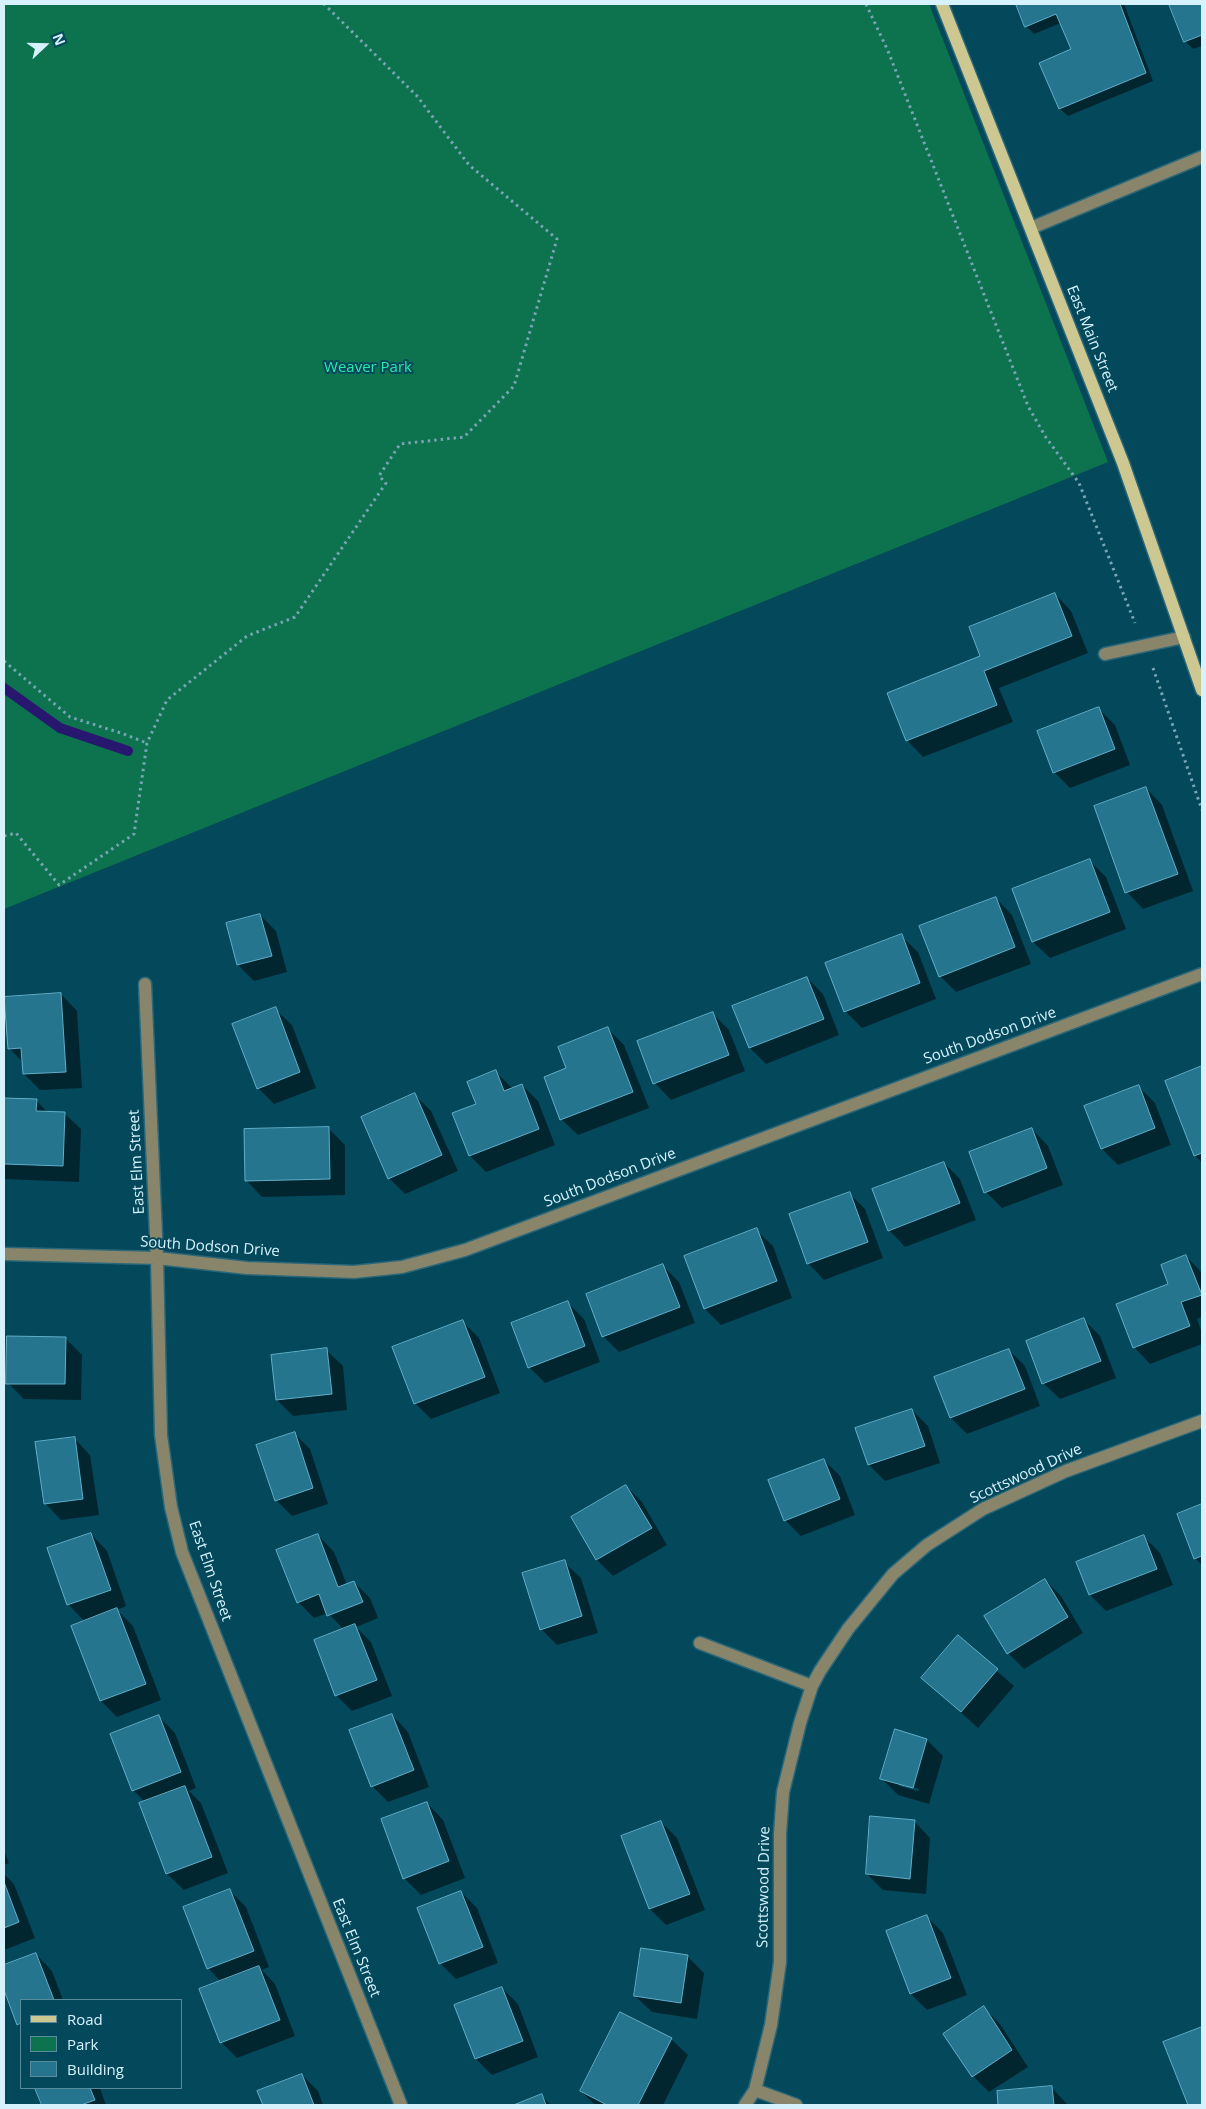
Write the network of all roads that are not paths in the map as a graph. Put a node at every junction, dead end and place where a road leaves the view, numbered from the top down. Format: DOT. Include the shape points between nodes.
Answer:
graph roads {
  1 [pos="942,4"];
  2 [pos="1202,157"];
  3 [pos="1031,228"];
  4 [pos="1184,637"];
  5 [pos="1105,654"];
  6 [pos="1202,690"];
  7 [pos="1202,974"];
  8 [pos="145,984"];
  9 [pos="4,1254"];
  10 [pos="157,1258"];
  11 [pos="1202,1421"];
  12 [pos="700,1644"];
  13 [pos="812,1686"];
  14 [pos="755,2090"];
  15 [pos="401,2105"];
  16 [pos="745,2105"];
  17 [pos="796,2105"];
  1 -- 3 [label="main road, East Main Street"];
  2 -- 3 [label="street"];
  3 -- 4 [label="main road, East Main Street" via="1123,463"];
  4 -- 5 [label="street"];
  4 -- 6 [label="main road, East Main Street"];
  7 -- 10 [label="street, South Dodson Drive" via="465,1250 402,1267 354,1272 247,1268"];
  8 -- 10 [label="street, East Elm Street"];
  9 -- 10 [label="street, South Dodson Drive"];
  10 -- 15 [label="street, East Elm Street" via="160,1435 182,1552"];
  11 -- 13 [label="street, Scottswood Drive" via="1066,1471 983,1509 927,1545 893,1574 848,1629"];
  12 -- 13 [label="street"];
  13 -- 14 [label="street, Scottswood Drive" via="783,1792 780,1962"];
  14 -- 16 [label="street, Scottswood Drive"];
  14 -- 17 [label="street"];
}
